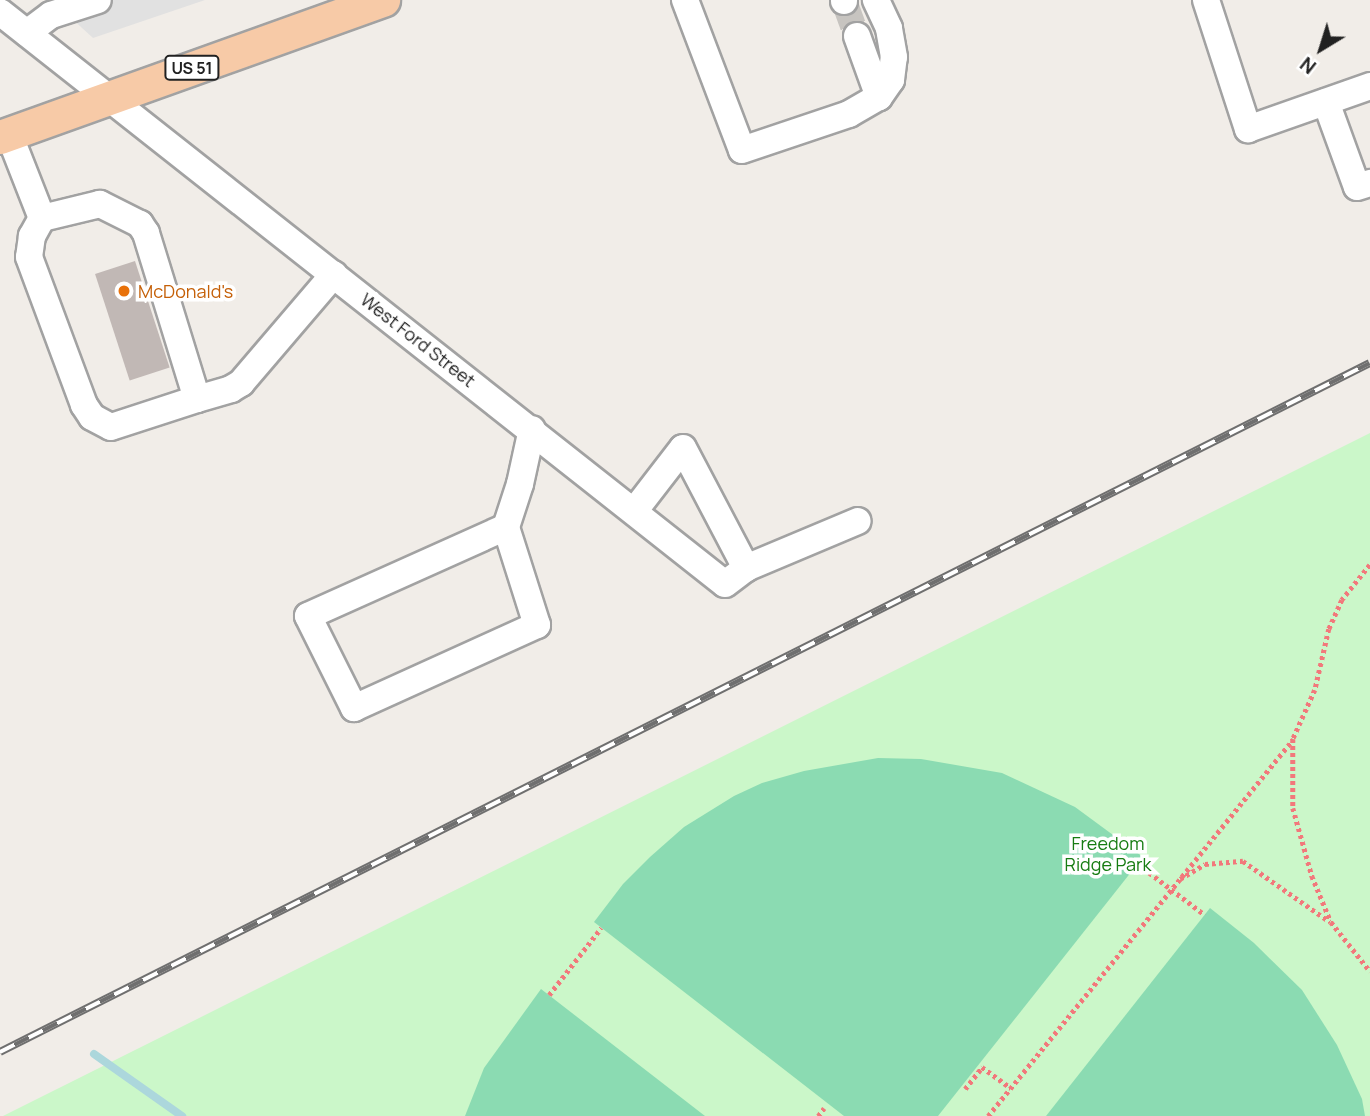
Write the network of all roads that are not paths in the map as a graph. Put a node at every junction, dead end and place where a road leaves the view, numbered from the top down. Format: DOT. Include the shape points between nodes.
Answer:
graph roads {
  1 [pos="98,0"];
  2 [pos="383,0"];
  3 [pos="687,0"];
  4 [pos="876,0"];
  5 [pos="1206,0"];
  6 [pos="337,8"];
  7 [pos="0,12"];
  8 [pos="27,33"];
  9 [pos="857,36"];
  10 [pos="1370,86"];
  11 [pos="879,97"];
  12 [pos="109,98"];
  13 [pos="1326,102"];
  14 [pos="5,135"];
  15 [pos="1370,183"];
  16 [pos="43,218"];
  17 [pos="334,274"];
  18 [pos="197,399"];
  19 [pos="531,429"];
  20 [pos="635,510"];
  21 [pos="858,521"];
  22 [pos="506,527"];
  23 [pos="746,568"];
  1 -- 8 [label="street" via="51,15"];
  2 -- 6 [label="main road, US 51"];
  3 -- 11 [label="street" via="742,150 849,114"];
  4 -- 11 [label="street" via="894,57 891,80"];
  5 -- 13 [label="street" via="1248,129"];
  6 -- 12 [label="main road, US 51"];
  7 -- 8 [label="street, West Ford Street"];
  8 -- 12 [label="street, West Ford Street"];
  9 -- 11 [label="street"];
  10 -- 13 [label="street"];
  12 -- 14 [label="main road, US 51"];
  12 -- 17 [label="street, West Ford Street"];
  13 -- 15 [label="street" via="1357,187"];
  14 -- 16 [label="street"];
  16 -- 18 [label="street" via="100,204 140,224"];
  16 -- 18 [label="street" via="32,236 29,257 92,417 111,427"];
  17 -- 18 [label="street" via="250,375 231,388"];
  17 -- 19 [label="street, West Ford Street"];
  19 -- 20 [label="street, West Ford Street"];
  19 -- 22 [label="street"];
  20 -- 23 [label="street, West Ford Street" via="725,584"];
  20 -- 23 [label="street" via="683,449"];
  21 -- 23 [label="street"];
  22 -- 22 [label="street" via="537,625 354,708 308,616"];
}
